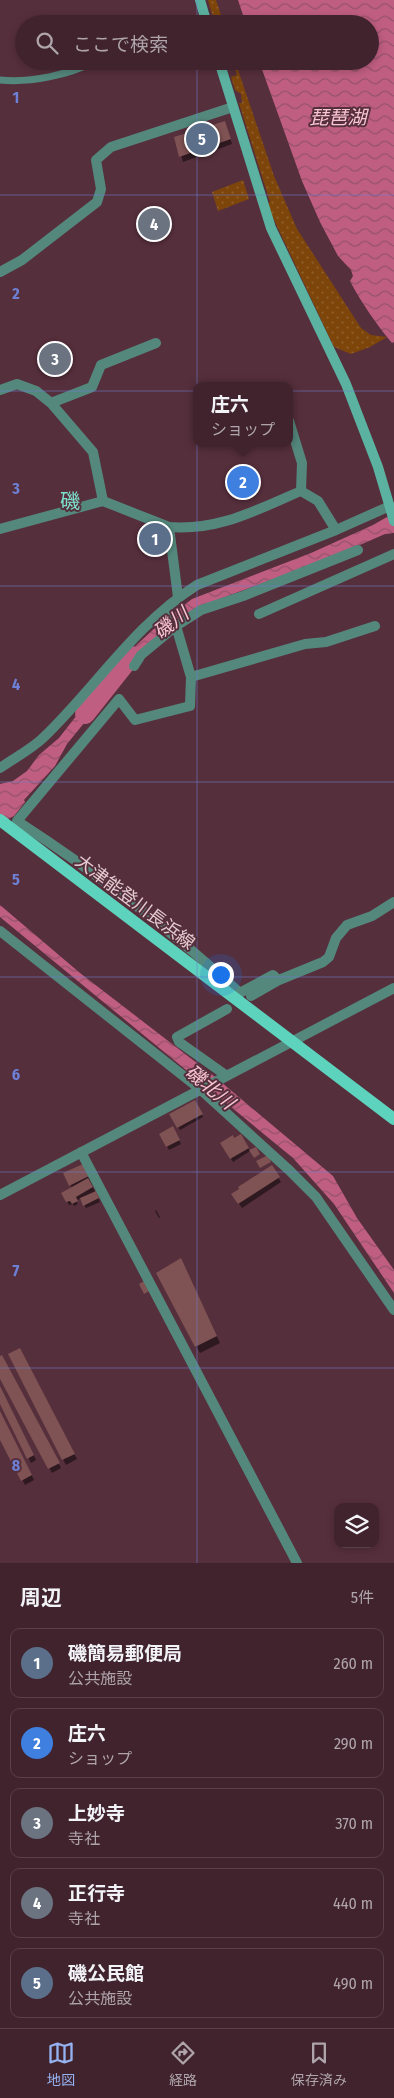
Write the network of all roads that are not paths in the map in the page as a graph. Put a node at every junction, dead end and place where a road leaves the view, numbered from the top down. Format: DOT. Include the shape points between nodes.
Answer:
graph roads {
  1 [pos="200,0"];
  2 [pos="204,15"];
  3 [pos="73,70"];
  4 [pos="222,70"];
  5 [pos="0,80"];
  6 [pos="232,107"];
  7 [pos="0,272"];
  8 [pos="156,342"];
  9 [pos="0,390"];
  10 [pos="51,403"];
  11 [pos="293,434"];
  12 [pos="301,491"];
  13 [pos="103,501"];
  14 [pos="390,506"];
  15 [pos="394,522"];
  16 [pos="170,527"];
  17 [pos="0,529"];
  18 [pos="336,530"];
  19 [pos="358,550"];
  20 [pos="394,554"];
  21 [pos="178,597"];
  22 [pos="259,614"];
  23 [pos="169,619"];
  24 [pos="375,626"];
  25 [pos="134,666"];
  26 [pos="191,677"];
  27 [pos="0,768"];
  28 [pos="3,823"];
  29 [pos="394,902"];
  30 [pos="0,931"];
  31 [pos="279,980"];
  32 [pos="394,988"];
  33 [pos="251,996"];
  34 [pos="232,1000"];
  35 [pos="293,1042"];
  36 [pos="225,1077"];
  37 [pos="202,1088"];
  38 [pos="394,1119"];
  39 [pos="81,1152"];
  40 [pos="0,1195"];
  41 [pos="394,1310"];
  42 [pos="297,1563"];
  1 -- 2 [label="street"];
  3 -- 5 [label="lane" via="21,82"];
  4 -- 6 [label="street"];
  6 -- 7 [label="street" via="110,147 96,160 101,189 97,202 22,260"];
  6 -- 14 [label="street" via="271,228 346,384"];
  8 -- 10 [label="street" via="101,364 92,386"];
  9 -- 10 [label="street" via="17,384 36,391"];
  10 -- 13 [label="street" via="92,452"];
  11 -- 12 [label="street" via="302,464"];
  12 -- 16 [label="street" via="238,518 195,529"];
  12 -- 18 [label="street" via="318,501"];
  13 -- 16 [label="street"];
  13 -- 17 [label="street"];
  14 -- 15 [label="street"];
  14 -- 18 [label="street"];
  16 -- 21 [label="street"];
  18 -- 21 [label="street" via="197,585"];
  19 -- 23 [label="street" via="243,596"];
  20 -- 22 [label="street"];
  21 -- 23 [label="street"];
  23 -- 25 [label="street"];
  23 -- 26 [label="street"];
  23 -- 27 [label="street" via="116,656 43,738"];
  24 -- 26 [label="street"];
  26 -- 34 [label="street" via="190,706 135,720 119,699 17,822 70,855 209,964"];
  28 -- 34 [label="main road, 大津能登川長浜線"];
  29 -- 31 [label="street" via="372,916 347,925 323,962"];
  30 -- 37 [label="street"];
  31 -- 33 [label="street"];
  31 -- 34 [label="street" via="273,975"];
  32 -- 35 [label="street"];
  34 -- 35 [label="main road, 大津能登川長浜線"];
  34 -- 36 [label="street" via="176,1037"];
  35 -- 36 [label="street"];
  35 -- 38 [label="main road, 大津能登川長浜線"];
  36 -- 37 [label="street"];
  37 -- 39 [label="street"];
  37 -- 41 [label="street" via="316,1197"];
  39 -- 40 [label="street"];
  39 -- 42 [label="street"];
}
